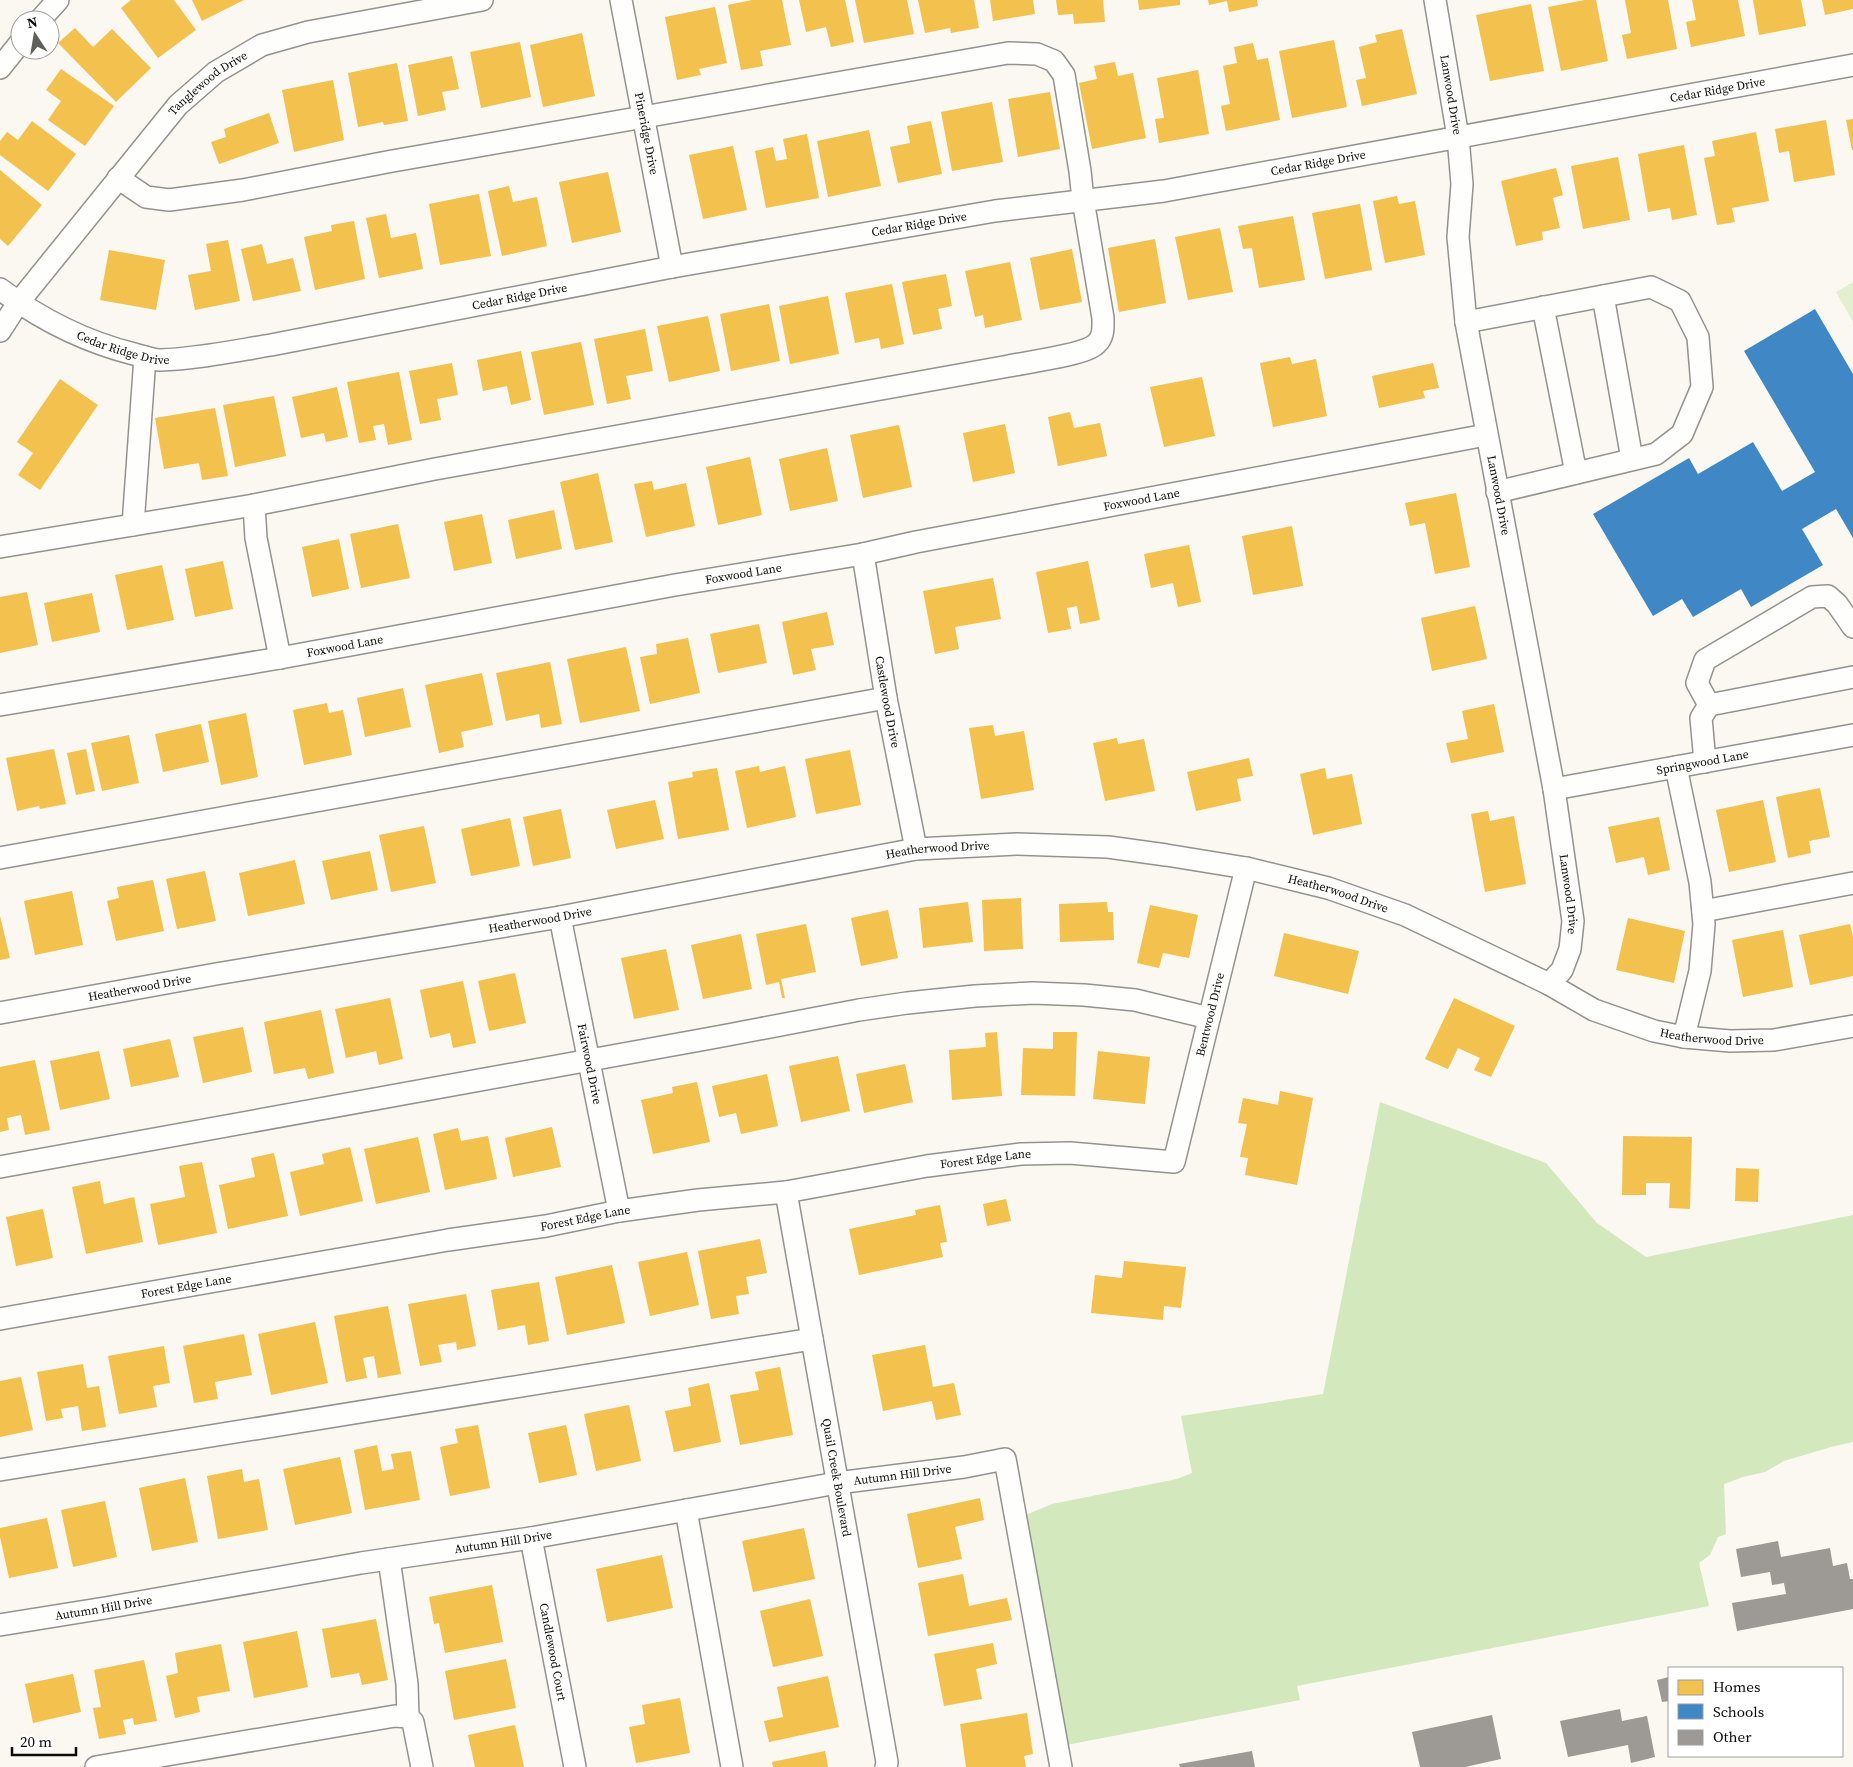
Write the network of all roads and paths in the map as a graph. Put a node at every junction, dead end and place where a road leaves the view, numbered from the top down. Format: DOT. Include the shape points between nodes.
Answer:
graph roads {
  1 [pos="58,0"];
  2 [pos="482,0"];
  3 [pos="621,0"];
  4 [pos="1435,0"];
  5 [pos="49,10"];
  6 [pos="10,56"];
  7 [pos="1853,65"];
  8 [pos="0,68"];
  9 [pos="644,118"];
  10 [pos="1458,137"];
  11 [pos="118,178"];
  12 [pos="1083,200"];
  13 [pos="672,267"];
  14 [pos="0,289"];
  15 [pos="1603,296"];
  16 [pos="18,303"];
  17 [pos="1543,307"];
  18 [pos="1466,322"];
  19 [pos="0,331"];
  20 [pos="145,357"];
  21 [pos="1486,435"];
  22 [pos="1632,459"];
  23 [pos="1576,473"];
  24 [pos="1497,492"];
  25 [pos="254,505"];
  26 [pos="134,525"];
  27 [pos="0,547"];
  28 [pos="863,554"];
  29 [pos="1853,626"];
  30 [pos="280,658"];
  31 [pos="1853,677"];
  32 [pos="886,698"];
  33 [pos="1709,704"];
  34 [pos="0,705"];
  35 [pos="1853,736"];
  36 [pos="1706,762"];
  37 [pos="1676,767"];
  38 [pos="1554,789"];
  39 [pos="916,849"];
  40 [pos="0,858"];
  41 [pos="1246,868"];
  42 [pos="1853,883"];
  43 [pos="1703,910"];
  44 [pos="560,917"];
  45 [pos="1548,984"];
  46 [pos="0,1013"];
  47 [pos="1210,1018"];
  48 [pos="1853,1026"];
  49 [pos="1684,1037"];
  50 [pos="589,1060"];
  51 [pos="1174,1162"];
  52 [pos="0,1166"];
  53 [pos="786,1192"];
  54 [pos="619,1210"];
  55 [pos="0,1319"];
  56 [pos="812,1339"];
  57 [pos="0,1470"];
  58 [pos="836,1483"];
  59 [pos="686,1510"];
  60 [pos="531,1538"];
  61 [pos="389,1559"];
  62 [pos="0,1625"];
  63 [pos="408,1717"];
  64 [pos="888,1765"];
  65 [pos="96,1767"];
  66 [pos="422,1767"];
  67 [pos="575,1767"];
  68 [pos="732,1767"];
  69 [pos="1061,1767"];
  1 -- 5 [label="street"];
  2 -- 11 [label="street, Tanglewood Drive" via="308,32 262,45 216,72 178,105"];
  3 -- 9 [label="street, Pineridge Drive"];
  4 -- 10 [label="street, Lanwood Drive"];
  6 -- 8 [label="street"];
  7 -- 10 [label="street, Cedar Ridge Drive"];
  9 -- 11 [label="street" via="243,190 169,200 146,198"];
  9 -- 12 [label="street" via="1008,53 1036,54 1054,62 1064,75"];
  9 -- 13 [label="street, Pineridge Drive"];
  10 -- 12 [label="street, Cedar Ridge Drive" via="1164,191"];
  10 -- 18 [label="street, Lanwood Drive" via="1462,184 1458,237"];
  11 -- 16 [label="street, Tanglewood Drive"];
  12 -- 13 [label="street, Cedar Ridge Drive" via="995,210"];
  12 -- 25 [label="street" via="1103,318 1102,334 1096,345 1082,351"];
  13 -- 20 [label="street, Cedar Ridge Drive" via="271,345 158,360"];
  14 -- 16 [label="street, Cedar Ridge Drive"];
  15 -- 17 [label="street"];
  15 -- 22 [label="street"];
  15 -- 22 [label="street" via="1650,287 1680,301 1698,337 1702,387 1682,434 1656,454"];
  16 -- 19 [label="street, Tanglewood Drive"];
  16 -- 20 [label="street, Cedar Ridge Drive" via="78,336"];
  17 -- 18 [label="street"];
  17 -- 23 [label="street"];
  18 -- 21 [label="street, Lanwood Drive"];
  20 -- 26 [label="street"];
  21 -- 24 [label="street, Lanwood Drive"];
  21 -- 28 [label="street, Foxwood Lane"];
  22 -- 23 [label="street"];
  23 -- 24 [label="street"];
  24 -- 38 [label="street, Lanwood Drive"];
  25 -- 26 [label="street"];
  25 -- 30 [label="street" via="256,538"];
  26 -- 27 [label="street"];
  28 -- 30 [label="street, Foxwood Lane"];
  28 -- 32 [label="street, Castlewood Drive"];
  29 -- 33 [label="street" via="1828,596 1812,597 1705,660 1697,683"];
  30 -- 34 [label="street, Foxwood Lane"];
  31 -- 33 [label="street"];
  32 -- 39 [label="street, Castlewood Drive"];
  32 -- 40 [label="street"];
  33 -- 36 [label="street" via="1701,718"];
  35 -- 36 [label="street, Springwood Lane"];
  36 -- 37 [label="street, Springwood Lane"];
  37 -- 38 [label="street, Springwood Lane"];
  37 -- 43 [label="street"];
  38 -- 45 [label="street, Lanwood Drive" via="1573,921 1570,949 1562,970"];
  39 -- 41 [label="street, Heatherwood Drive" via="1017,844 1108,847"];
  39 -- 44 [label="street, Heatherwood Drive"];
  41 -- 45 [label="street, Heatherwood Drive" via="1328,888 1405,916"];
  41 -- 47 [label="street, Bentwood Drive"];
  42 -- 43 [label="street"];
  43 -- 49 [label="street" via="1700,971"];
  44 -- 46 [label="street, Heatherwood Drive"];
  44 -- 50 [label="street, Fairwood Drive"];
  45 -- 49 [label="street, Heatherwood Drive" via="1594,1010 1654,1031"];
  47 -- 50 [label="street" via="1135,1000 1032,993 975,996 859,1010"];
  47 -- 51 [label="street, Bentwood Drive"];
  48 -- 49 [label="street, Heatherwood Drive" via="1774,1040"];
  50 -- 52 [label="street"];
  50 -- 54 [label="street, Fairwood Drive"];
  51 -- 53 [label="street, Forest Edge Lane" via="1070,1153 1021,1154 926,1166"];
  53 -- 54 [label="street, Forest Edge Lane"];
  53 -- 56 [label="street, Quail Creek Boulevard"];
  54 -- 55 [label="street, Forest Edge Lane" via="546,1226 439,1241"];
  56 -- 57 [label="street"];
  56 -- 58 [label="street, Quail Creek Boulevard"];
  58 -- 59 [label="street, Autumn Hill Drive"];
  58 -- 64 [label="street, Quail Creek Boulevard"];
  58 -- 69 [label="street, Autumn Hill Drive" via="1005,1459"];
  59 -- 60 [label="street, Autumn Hill Drive"];
  59 -- 68 [label="street"];
  60 -- 61 [label="street, Autumn Hill Drive"];
  60 -- 67 [label="street, Candlewood Court"];
  61 -- 62 [label="street, Autumn Hill Drive"];
  61 -- 63 [label="street" via="407,1684"];
  63 -- 65 [label="street" via="395,1716"];
  63 -- 66 [label="street" via="413,1722"];
}
